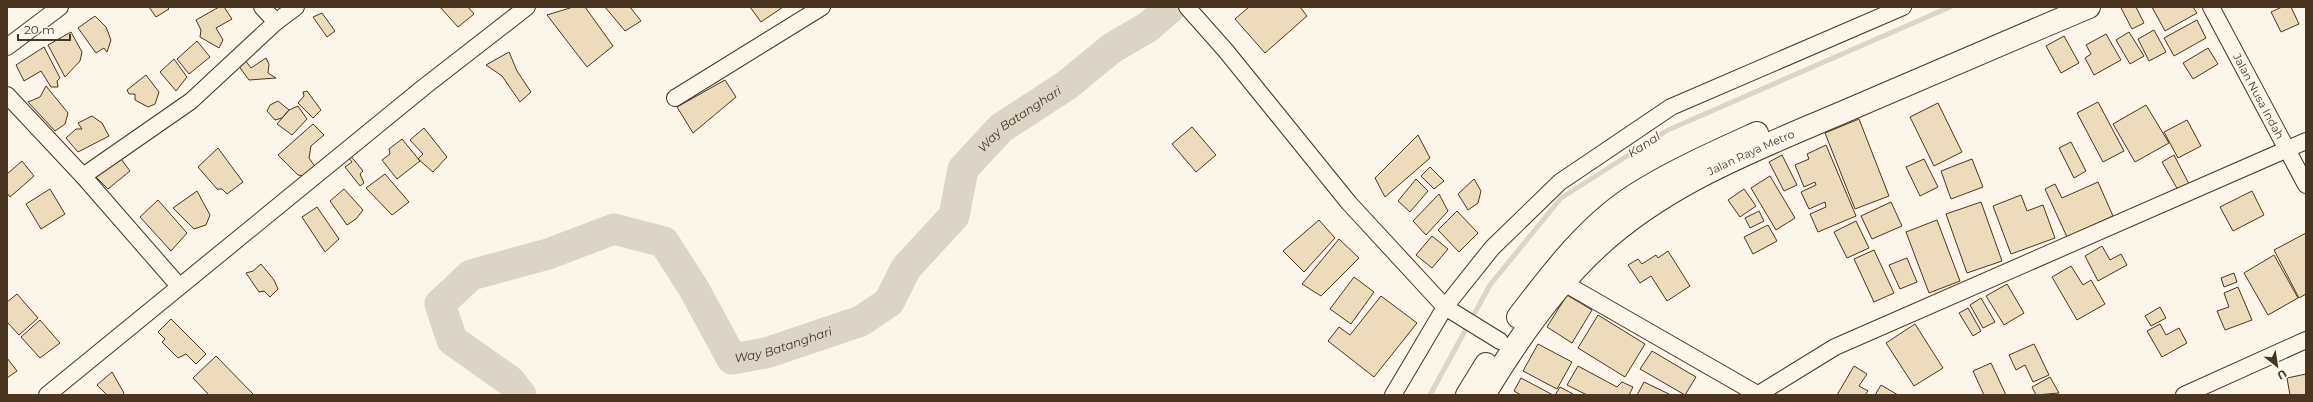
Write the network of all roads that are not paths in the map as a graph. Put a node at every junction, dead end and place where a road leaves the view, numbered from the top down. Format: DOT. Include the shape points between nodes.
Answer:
graph roads {
  1 [pos="60,7"];
  2 [pos="262,7"];
  3 [pos="296,7"];
  4 [pos="527,7"];
  5 [pos="822,7"];
  6 [pos="1903,7"];
  7 [pos="2050,7"];
  8 [pos="2089,7"];
  9 [pos="2211,7"];
  10 [pos="1191,12"];
  11 [pos="276,22"];
  12 [pos="7,47"];
  13 [pos="7,94"];
  14 [pos="675,98"];
  15 [pos="1858,98"];
  16 [pos="2306,141"];
  17 [pos="2286,149"];
  18 [pos="83,176"];
  19 [pos="2306,185"];
  20 [pos="1564,283"];
  21 [pos="179,286"];
  22 [pos="1451,311"];
  23 [pos="1491,336"];
  24 [pos="2306,340"];
  25 [pos="47,395"];
  26 [pos="1393,395"];
  27 [pos="1467,395"];
  28 [pos="1484,395"];
  29 [pos="1758,395"];
  30 [pos="2184,395"];
  1 -- 12 [label="street"];
  2 -- 11 [label="street"];
  3 -- 11 [label="street"];
  4 -- 21 [label="street" via="424,87"];
  5 -- 14 [label="street"];
  6 -- 22 [label="street" via="1671,107 1560,182 1492,248"];
  7 -- 15 [label="highway"];
  8 -- 15 [label="highway, Jalan Raya Metro"];
  9 -- 17 [label="street, Jalan Nusa Indah"];
  10 -- 22 [label="street" via="1226,51 1349,204"];
  11 -- 18 [label="street" via="191,101"];
  13 -- 18 [label="street"];
  15 -- 20 [label="highway, Jalan Raya Metro" via="1697,178 1642,212 1598,246"];
  15 -- 23 [label="highway" via="1688,164 1632,197 1587,235"];
  16 -- 17 [label="street"];
  17 -- 19 [label="street, Jalan Nusa Indah"];
  17 -- 29 [label="street" via="1835,347"];
  18 -- 21 [label="street"];
  20 -- 28 [label="highway, Jalan Raya Metro" via="1512,348"];
  20 -- 29 [label="street"];
  21 -- 25 [label="street"];
  22 -- 23 [label="street"];
  22 -- 26 [label="street"];
  23 -- 27 [label="highway"];
  24 -- 30 [label="street"];
}
